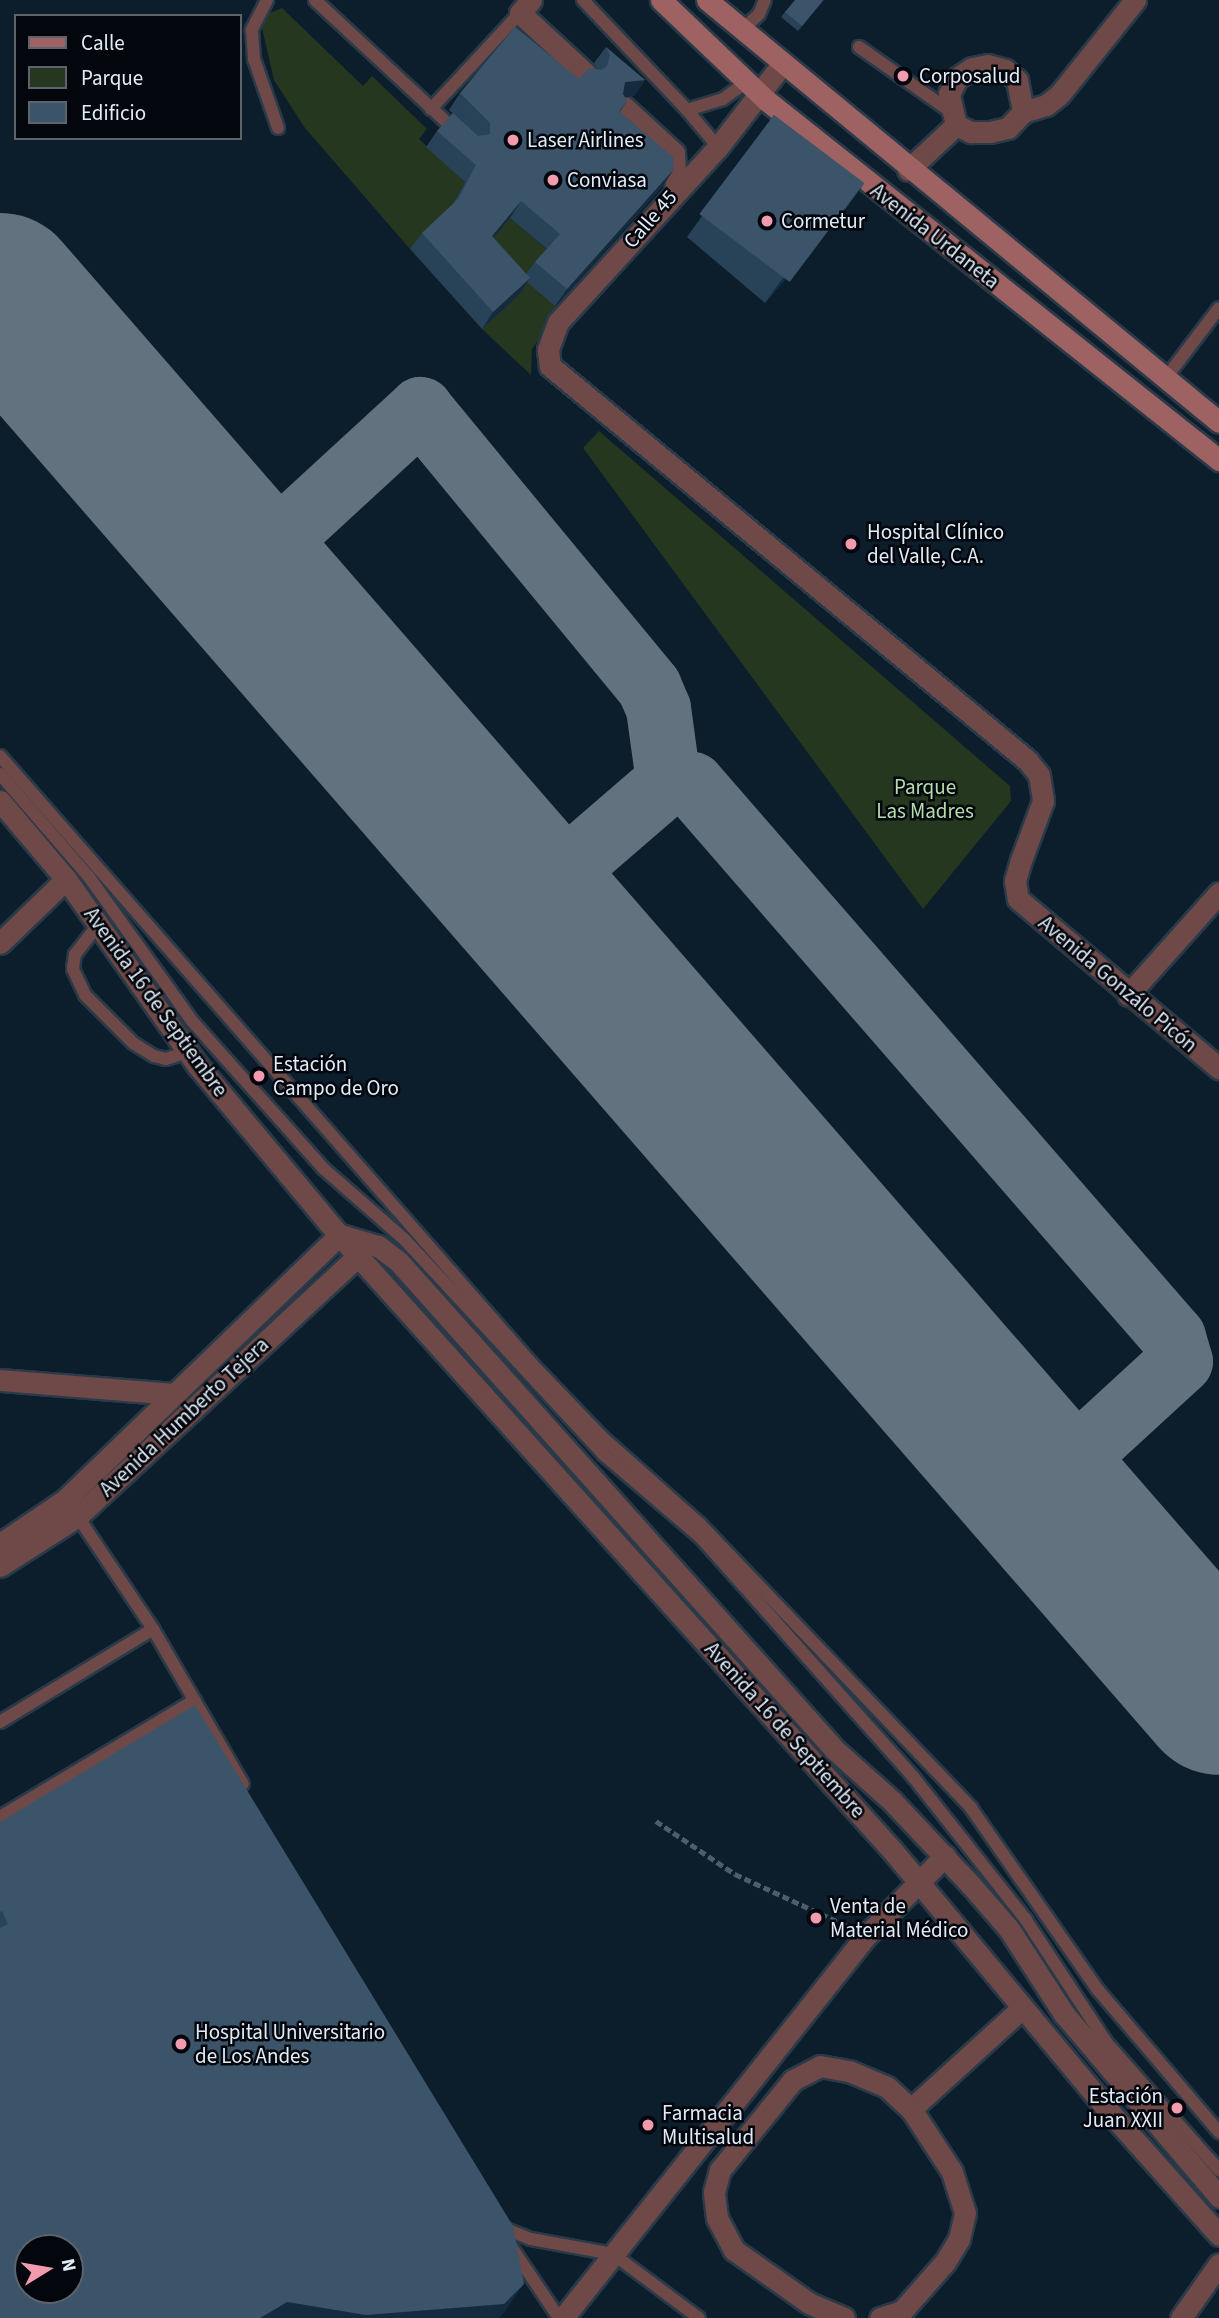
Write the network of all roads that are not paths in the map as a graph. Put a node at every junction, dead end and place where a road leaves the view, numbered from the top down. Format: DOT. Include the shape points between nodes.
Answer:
graph roads {
  1 [pos="267,0"];
  2 [pos="315,0"];
  3 [pos="583,0"];
  4 [pos="661,0"];
  5 [pos="707,0"];
  6 [pos="765,0"];
  7 [pos="1135,0"];
  8 [pos="525,6"];
  9 [pos="742,30"];
  10 [pos="859,47"];
  11 [pos="783,63"];
  12 [pos="586,74"];
  13 [pos="753,87"];
  14 [pos="624,107"];
  15 [pos="431,109"];
  16 [pos="687,110"];
  17 [pos="1023,112"];
  18 [pos="953,118"];
  19 [pos="278,128"];
  20 [pos="472,145"];
  21 [pos="718,146"];
  22 [pos="908,170"];
  23 [pos="677,188"];
  24 [pos="1219,308"];
  25 [pos="1165,379"];
  26 [pos="1219,422"];
  27 [pos="1219,460"];
  28 [pos="0,756"];
  29 [pos="0,774"];
  30 [pos="0,801"];
  31 [pos="66,879"];
  32 [pos="1219,893"];
  33 [pos="1018,899"];
  34 [pos="98,925"];
  35 [pos="0,943"];
  36 [pos="1133,990"];
  37 [pos="188,1052"];
  38 [pos="1219,1053"];
  39 [pos="1219,1069"];
  40 [pos="339,1235"];
  41 [pos="359,1255"];
  42 [pos="5,1377"];
  43 [pos="175,1394"];
  44 [pos="72,1508"];
  45 [pos="3,1556"];
  46 [pos="153,1629"];
  47 [pos="195,1700"];
  48 [pos="0,1722"];
  49 [pos="250,1796"];
  50 [pos="0,1816"];
  51 [pos="944,1856"];
  52 [pos="917,1882"];
  53 [pos="1023,2007"];
  54 [pos="911,2109"];
  55 [pos="1219,2132"];
  56 [pos="1219,2170"];
  57 [pos="1219,2197"];
  58 [pos="491,2214"];
  59 [pos="498,2226"];
  60 [pos="1219,2235"];
  61 [pos="613,2255"];
  62 [pos="1219,2264"];
  63 [pos="561,2318"];
  64 [pos="699,2318"];
  65 [pos="844,2318"];
  66 [pos="880,2318"];
  67 [pos="1181,2318"];
  1 -- 19 [label="lane" via="252,30 254,59"];
  2 -- 15 [label="lane"];
  3 -- 16 [label="lane"];
  4 -- 13 [label="street, Avenida Urdaneta"];
  5 -- 9 [label="street, Avenida Urdaneta"];
  6 -- 9 [label="lane" via="759,14"];
  7 -- 17 [label="street" via="1059,95"];
  8 -- 12 [label="street"];
  8 -- 15 [label="lane"];
  9 -- 11 [label="street, Avenida Urdaneta"];
  10 -- 18 [label="lane"];
  11 -- 13 [label="street, Calle 45"];
  11 -- 22 [label="street, Avenida Urdaneta"];
  13 -- 16 [label="lane"];
  13 -- 21 [label="street, Calle 45"];
  13 -- 27 [label="street, Avenida Urdaneta"];
  14 -- 23 [label="street" via="674,153"];
  15 -- 20 [label="lane"];
  16 -- 21 [label="lane"];
  17 -- 18 [label="street" via="1008,128 990,132 971,132"];
  17 -- 18 [label="street" via="1017,80 1005,69 988,65 957,78 950,94"];
  18 -- 22 [label="street"];
  21 -- 23 [label="street, Calle 45"];
  22 -- 25 [label="street, Avenida Urdaneta"];
  23 -- 33 [label="street, Calle 45" via="558,322 548,350 553,373 1027,760 1039,775 1043,801 1015,881"];
  24 -- 25 [label="lane"];
  25 -- 26 [label="street, Avenida Urdaneta"];
  28 -- 55 [label="lane" via="532,1364 601,1436 716,1541 971,1808 1098,1990"];
  29 -- 56 [label="lane" via="89,877 192,1021 324,1169 405,1240 603,1454 702,1539 914,1778 1026,1920 1106,2042"];
  30 -- 31 [label="street, Avenida 16 de Septiembre"];
  31 -- 34 [label="street, Avenida 16 de Septiembre"];
  31 -- 35 [label="street"];
  32 -- 36 [label="street"];
  33 -- 36 [label="street, Avenida Gonzálo Picón"];
  34 -- 37 [label="street, Avenida 16 de Septiembre"];
  34 -- 37 [label="lane" via="75,954 73,969 85,995 133,1043 154,1056 166,1059"];
  36 -- 38 [label="street, Avenida Gonzálo Picón"];
  36 -- 39 [label="street, Avenida Gonzálo Picón"];
  37 -- 40 [label="street, Avenida 16 de Septiembre"];
  40 -- 41 [label="street, Avenida 16 de Septiembre"];
  40 -- 43 [label="street, Avenida Humberto Tejera"];
  40 -- 51 [label="street, Avenida 16 de Septiembre" via="378,1246 399,1262 835,1750"];
  41 -- 44 [label="street, Avenida Humberto Tejera"];
  41 -- 52 [label="street, Avenida 16 de Septiembre"];
  42 -- 43 [label="street"];
  43 -- 44 [label="street, Avenida Humberto Tejera"];
  44 -- 45 [label="street, Avenida Humberto Tejera"];
  44 -- 46 [label="lane"];
  46 -- 47 [label="lane"];
  46 -- 48 [label="lane"];
  47 -- 49 [label="lane"];
  47 -- 50 [label="lane"];
  51 -- 52 [label="street"];
  51 -- 57 [label="street, Avenida 16 de Septiembre" via="1009,1928 1064,2014"];
  52 -- 53 [label="street, Avenida 16 de Septiembre"];
  52 -- 61 [label="street" via="867,1935"];
  53 -- 54 [label="street"];
  53 -- 60 [label="street, Avenida 16 de Septiembre"];
  54 -- 65 [label="street" via="887,2087 849,2071 820,2066 793,2080 720,2170 714,2192 717,2218 734,2250 810,2303"];
  54 -- 66 [label="street" via="952,2172 965,2213 959,2239 946,2262 902,2311"];
  58 -- 59 [label="lane"];
  59 -- 61 [label="lane" via="531,2239"];
  59 -- 63 [label="lane"];
  61 -- 63 [label="street"];
  61 -- 64 [label="lane"];
  62 -- 67 [label="street"];
}
